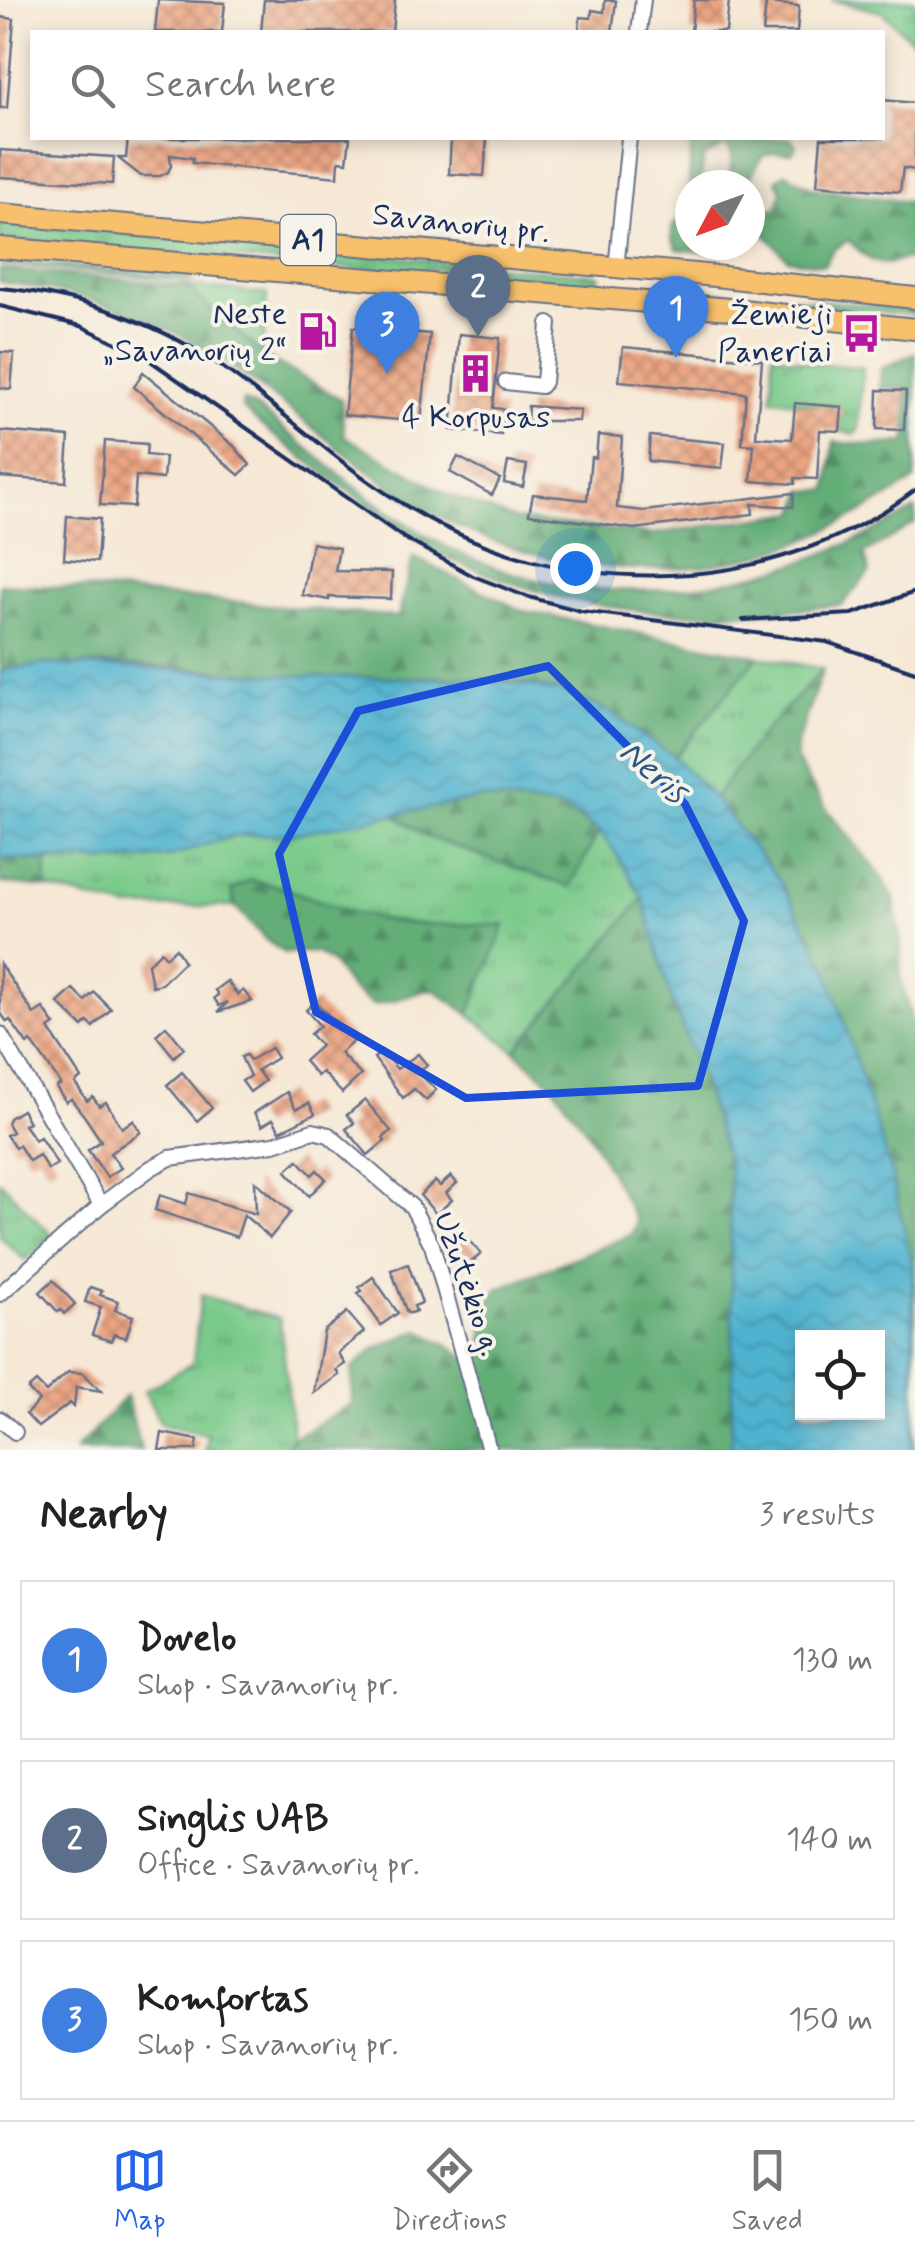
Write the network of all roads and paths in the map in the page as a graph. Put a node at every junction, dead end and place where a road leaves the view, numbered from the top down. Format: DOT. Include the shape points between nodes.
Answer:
graph roads {
  1 [pos="643,0"];
  2 [pos="640,30"];
  3 [pos="628,140"];
  4 [pos="0,214"];
  5 [pos="0,248"];
  6 [pos="616,268"];
  7 [pos="915,298"];
  8 [pos="613,300"];
  9 [pos="549,324"];
  10 [pos="915,328"];
  11 [pos="506,382"];
  12 [pos="0,1034"];
  13 [pos="101,1204"];
  14 [pos="0,1294"];
  15 [pos="0,1420"];
  16 [pos="15,1432"];
  17 [pos="489,1450"];
  1 -- 2 [label="street"];
  3 -- 6 [label="street"];
  4 -- 6 [label="highway, Savanorių pr. / A1"];
  5 -- 8 [label="highway, Savanorių pr. / A1"];
  6 -- 7 [label="highway, Savanorių pr. / A1"];
  6 -- 8 [label="highway"];
  8 -- 10 [label="highway, Savanorių pr. / A1"];
  9 -- 11 [label="street" via="544,382"];
  12 -- 13 [label="street"];
  13 -- 14 [label="street, Užutėkio g."];
  13 -- 17 [label="street, Užutėkio g." via="170,1158 274,1144 312,1131 330,1136 412,1207 432,1245"];
  15 -- 16 [label="street"];
}
